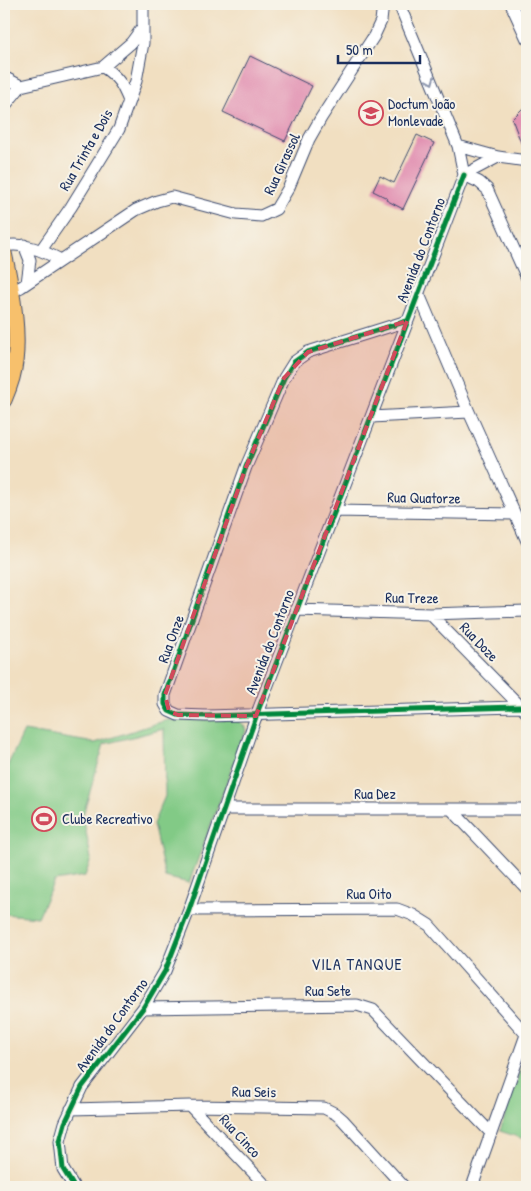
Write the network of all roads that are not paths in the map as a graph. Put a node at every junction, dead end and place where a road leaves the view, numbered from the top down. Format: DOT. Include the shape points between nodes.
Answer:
graph roads {
  1 [pos="143,4"];
  2 [pos="383,4"];
  3 [pos="399,4"];
  4 [pos="512,4"];
  5 [pos="142,28"];
  6 [pos="527,39"];
  7 [pos="103,67"];
  8 [pos="4,77"];
  9 [pos="20,86"];
  10 [pos="129,101"];
  11 [pos="4,107"];
  12 [pos="458,146"];
  13 [pos="498,157"];
  14 [pos="527,161"];
  15 [pos="464,175"];
  16 [pos="24,245"];
  17 [pos="4,246"];
  18 [pos="41,250"];
  19 [pos="4,253"];
  20 [pos="61,260"];
  21 [pos="527,278"];
  22 [pos="27,283"];
  23 [pos="418,292"];
  24 [pos="8,295"];
  25 [pos="407,321"];
  26 [pos="4,400"];
  27 [pos="469,412"];
  28 [pos="371,416"];
  29 [pos="334,511"];
  30 [pos="514,514"];
  31 [pos="527,541"];
  32 [pos="296,610"];
  33 [pos="527,611"];
  34 [pos="430,614"];
  35 [pos="524,710"];
  36 [pos="256,716"];
  37 [pos="223,809"];
  38 [pos="451,809"];
  39 [pos="527,809"];
  40 [pos="527,888"];
  41 [pos="189,910"];
  42 [pos="143,1008"];
  43 [pos="526,1032"];
  44 [pos="190,1106"];
  45 [pos="71,1109"];
  46 [pos="490,1132"];
  47 [pos="74,1187"];
  48 [pos="267,1187"];
  49 [pos="404,1187"];
  50 [pos="472,1187"];
  1 -- 5 [label="street, Rua Trinta e Dois"];
  2 -- 20 [label="street, Rua Girassol" via="381,21 374,36 320,118 276,209 261,216 236,214 172,197 136,210"];
  3 -- 12 [label="street, one-way"];
  4 -- 6 [label="street"];
  5 -- 7 [label="street" via="131,43"];
  5 -- 10 [label="street, Rua Trinta e Dois" via="143,42"];
  7 -- 9 [label="street"];
  7 -- 10 [label="street" via="122,84"];
  8 -- 9 [label="street"];
  9 -- 11 [label="street"];
  10 -- 18 [label="street, Rua Trinta e Dois" via="119,129"];
  12 -- 13 [label="street"];
  12 -- 15 [label="street"];
  13 -- 14 [label="street"];
  13 -- 15 [label="street"];
  15 -- 21 [label="street" via="487,189"];
  15 -- 23 [label="street, Avenida do Contorno"];
  16 -- 17 [label="street"];
  16 -- 18 [label="street"];
  16 -- 22 [label="street" via="30,260"];
  18 -- 20 [label="street"];
  19 -- 24 [label="main road"];
  20 -- 22 [label="street, Rua Girassol"];
  22 -- 24 [label="street, Rua Girassol"];
  23 -- 25 [label="street, Avenida do Contorno"];
  23 -- 27 [label="street, Avenida do Contorno"];
  24 -- 26 [label="main road" via="16,346 12,377"];
  25 -- 28 [label="street, Avenida do Contorno"];
  25 -- 36 [label="street, Rua Onze" via="308,352 294,362 246,467 165,694 165,704 169,711 178,715"];
  27 -- 28 [label="street"];
  27 -- 30 [label="street, Avenida do Contorno"];
  28 -- 29 [label="street, Avenida do Contorno"];
  29 -- 30 [label="street, Rua Quatorze"];
  29 -- 32 [label="street, Avenida do Contorno"];
  30 -- 31 [label="street, Avenida do Contorno"];
  32 -- 34 [label="street, Rua Treze"];
  32 -- 36 [label="street, Avenida do Contorno"];
  33 -- 34 [label="street, Rua Treze"];
  34 -- 35 [label="street, Rua Doze"];
  35 -- 36 [label="street, Rua Onze"];
  36 -- 37 [label="street, Avenida do Contorno"];
  37 -- 38 [label="street, Rua Dez"];
  37 -- 41 [label="street, Avenida do Contorno"];
  38 -- 39 [label="street, Rua Dez"];
  38 -- 40 [label="street"];
  41 -- 42 [label="street, Avenida do Contorno" via="165,971"];
  41 -- 43 [label="street, Rua Oito" via="397,908 428,925"];
  42 -- 45 [label="street, Avenida do Contorno" via="82,1087"];
  42 -- 46 [label="street, Rua Sete" via="357,1005 373,1010"];
  43 -- 46 [label="street"];
  44 -- 45 [label="street, Rua Seis"];
  44 -- 48 [label="street, Rua Cinco"];
  44 -- 49 [label="street, Rua Seis" via="324,1108 343,1120"];
  45 -- 47 [label="street, Avenida do Contorno" via="60,1141 63,1169"];
  46 -- 50 [label="street"];
}
